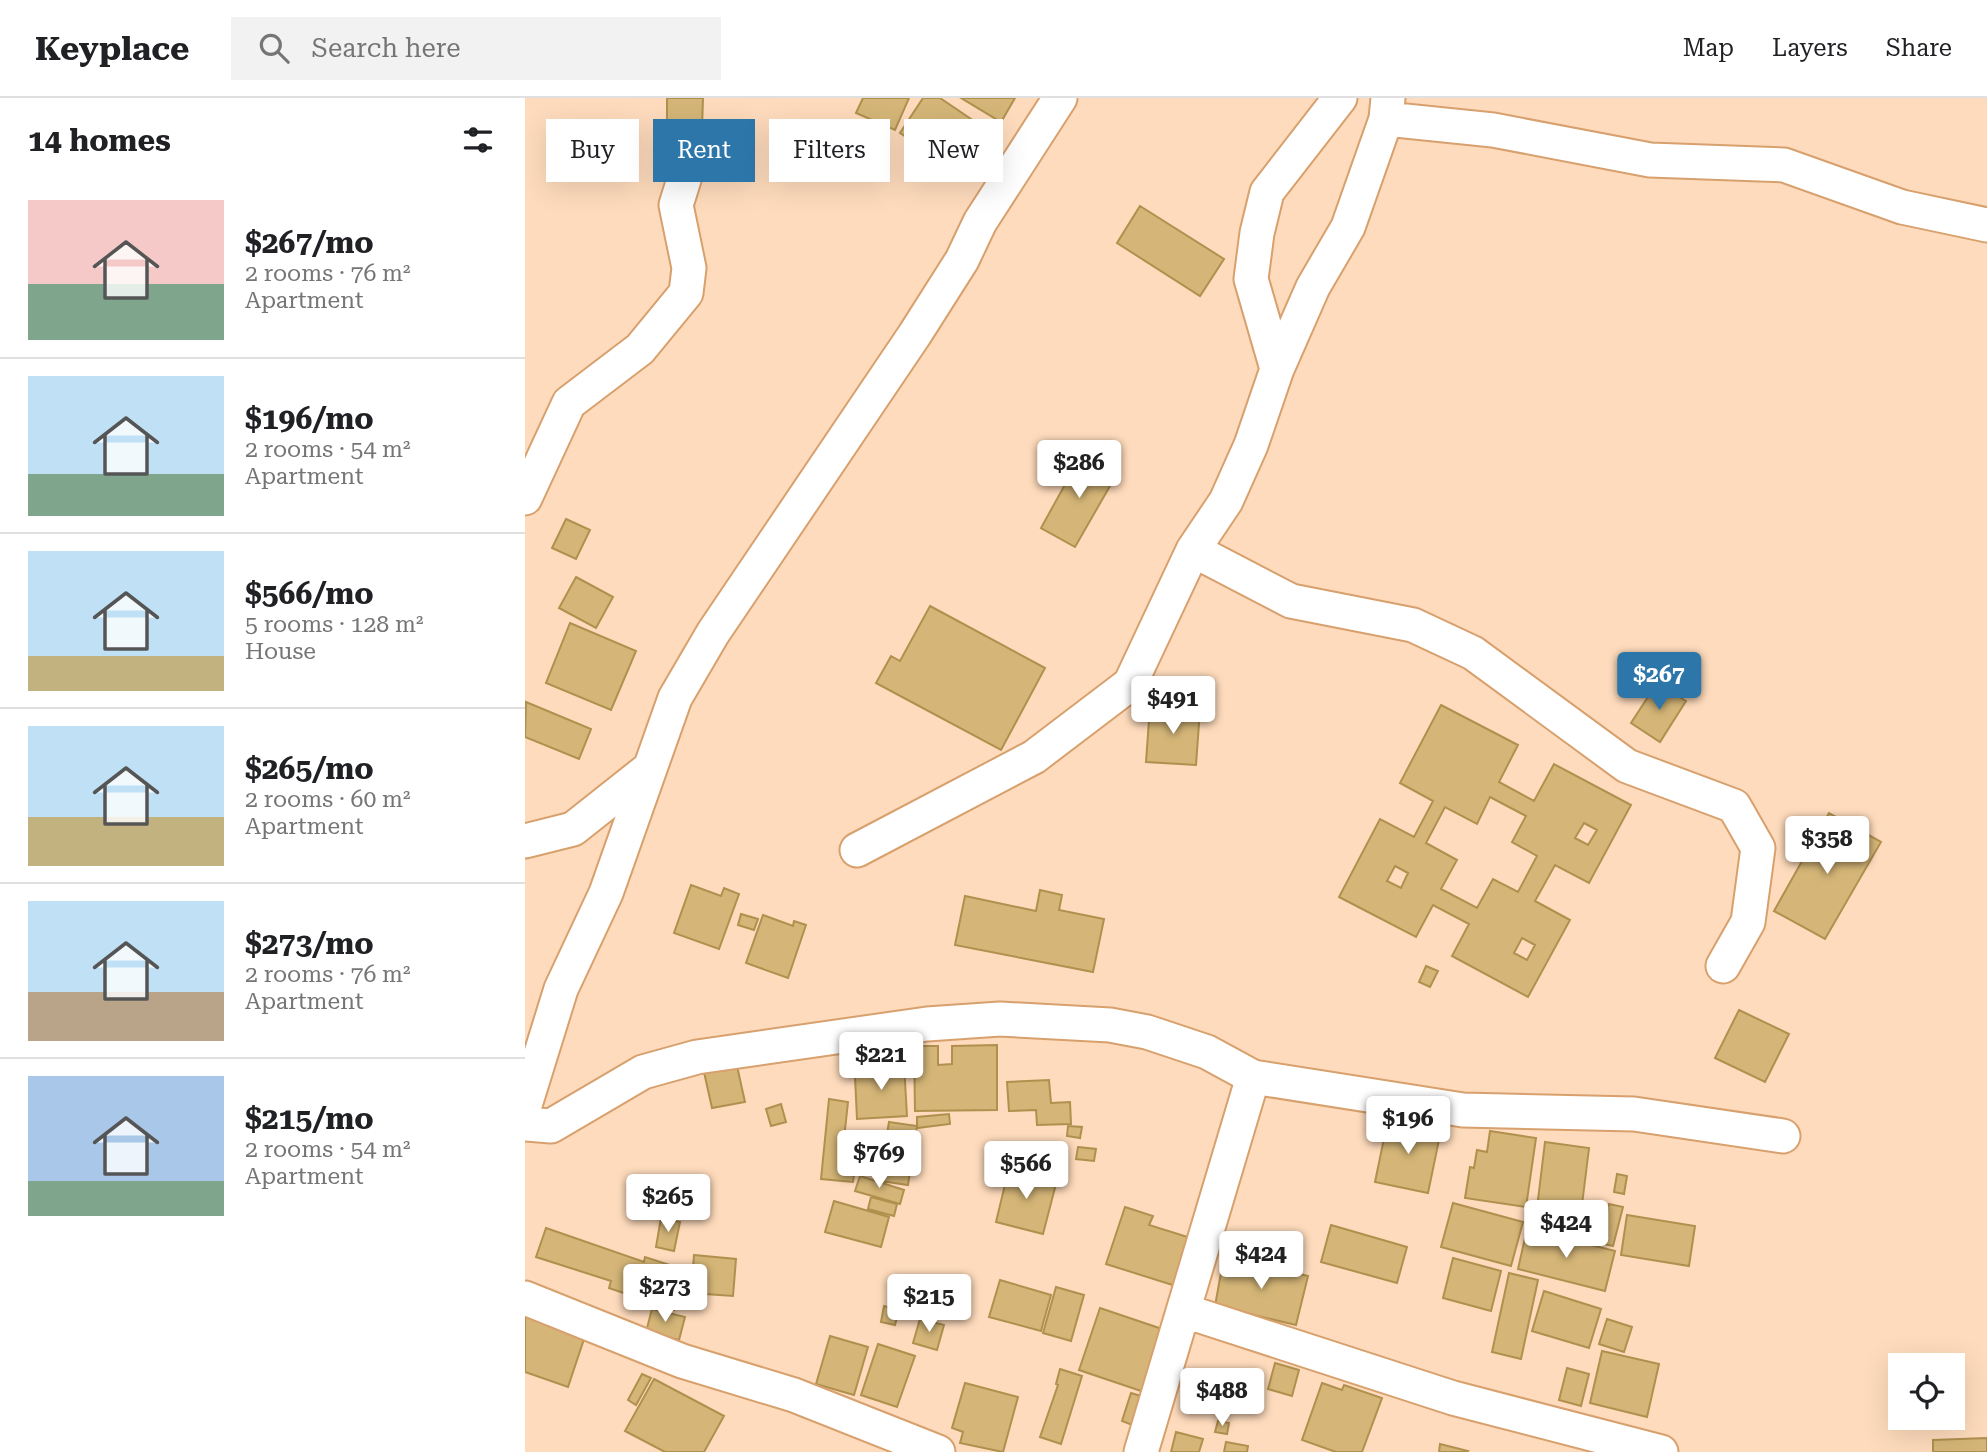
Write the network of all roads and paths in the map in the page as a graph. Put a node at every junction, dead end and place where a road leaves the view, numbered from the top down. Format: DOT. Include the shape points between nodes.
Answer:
graph roads {
  1 [pos="1060,98"];
  2 [pos="1340,98"];
  3 [pos="1387,109"];
  4 [pos="683,182"];
  5 [pos="1987,225"];
  6 [pos="1277,369"];
  7 [pos="525,498"];
  8 [pos="1193,550"];
  9 [pos="650,768"];
  10 [pos="525,841"];
  11 [pos="857,850"];
  12 [pos="1723,966"];
  13 [pos="1253,1077"];
  14 [pos="525,1105"];
  15 [pos="525,1124"];
  16 [pos="1783,1136"];
  17 [pos="525,1298"];
  18 [pos="1185,1311"];
  19 [pos="938,1452"];
  20 [pos="1140,1452"];
  21 [pos="1661,1452"];
  1 -- 9 [label="street" via="915,334 713,633 675,698"];
  2 -- 6 [label="street" via="1267,192 1257,233 1251,279"];
  3 -- 5 [label="street" via="1650,160 1784,165 1902,206"];
  3 -- 6 [label="street" via="1348,227 1313,287"];
  4 -- 7 [label="street" via="676,205 689,268 686,293 641,349 569,403"];
  6 -- 8 [label="street" via="1226,501"];
  8 -- 11 [label="street" via="1131,684 1034,757"];
  8 -- 12 [label="street" via="1291,601 1413,625 1473,653 1627,766 1734,806 1758,848 1748,922"];
  9 -- 10 [label="street" via="573,829"];
  9 -- 14 [label="street" via="606,893 561,989"];
  13 -- 15 [label="street" via="1207,1052 1147,1032 1000,1019 952,1022 697,1057 643,1072 551,1126"];
  13 -- 16 [label="street" via="1463,1110 1634,1114"];
  13 -- 18 [label="street"];
  17 -- 19 [label="street" via="683,1361 794,1395"];
  18 -- 20 [label="street"];
  18 -- 21 [label="street" via="1453,1398"];
}
